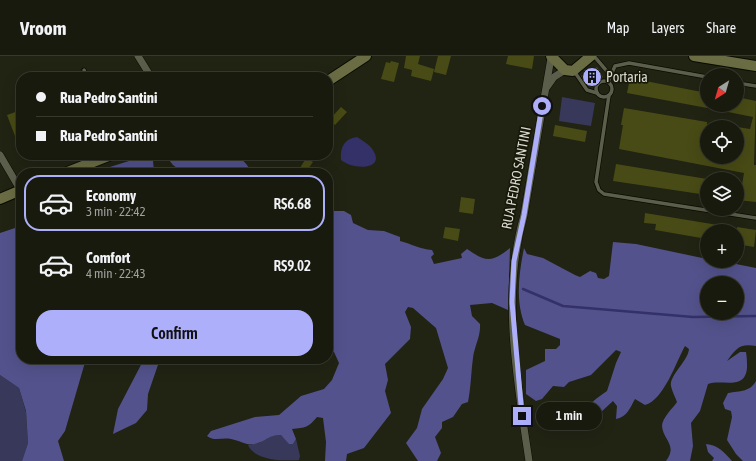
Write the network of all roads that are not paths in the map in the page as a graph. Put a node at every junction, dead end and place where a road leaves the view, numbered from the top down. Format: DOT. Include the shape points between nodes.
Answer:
graph roads {
  1 [pos="138,56"];
  2 [pos="366,56"];
  3 [pos="593,56"];
  4 [pos="694,56"];
  5 [pos="551,57"];
  6 [pos="756,66"];
  7 [pos="569,70"];
  8 [pos="148,72"];
  9 [pos="611,76"];
  10 [pos="700,76"];
  11 [pos="333,78"];
  12 [pos="608,82"];
  13 [pos="744,84"];
  14 [pos="756,86"];
  15 [pos="545,91"];
  16 [pos="597,93"];
  17 [pos="609,95"];
  18 [pos="0,155"];
  19 [pos="98,160"];
  20 [pos="78,168"];
  21 [pos="16,182"];
  22 [pos="16,192"];
  23 [pos="0,199"];
  24 [pos="756,218"];
  25 [pos="529,461"];
  1 -- 8 [label="street"];
  2 -- 11 [label="street"];
  3 -- 7 [label="street"];
  3 -- 9 [label="lane"];
  4 -- 6 [label="street"];
  5 -- 7 [label="street"];
  5 -- 15 [label="street, RUA PEDRO SANTINI"];
  7 -- 15 [label="street, RUA PEDRO SANTINI" via="554,77"];
  7 -- 16 [label="lane" via="587,90"];
  9 -- 10 [label="lane" via="615,66 628,63"];
  9 -- 12 [label="lane"];
  12 -- 16 [label="lane" via="602,81 597,84"];
  12 -- 17 [label="lane" via="612,90"];
  13 -- 14 [label="lane"];
  15 -- 25 [label="street, RUA PEDRO SANTINI" via="514,261 512,302 520,400"];
  16 -- 17 [label="lane" via="602,97"];
  17 -- 24 [label="lane" via="596,182 599,190 604,194"];
  18 -- 21 [label="street"];
  19 -- 20 [label="street"];
  22 -- 23 [label="street"];
}
